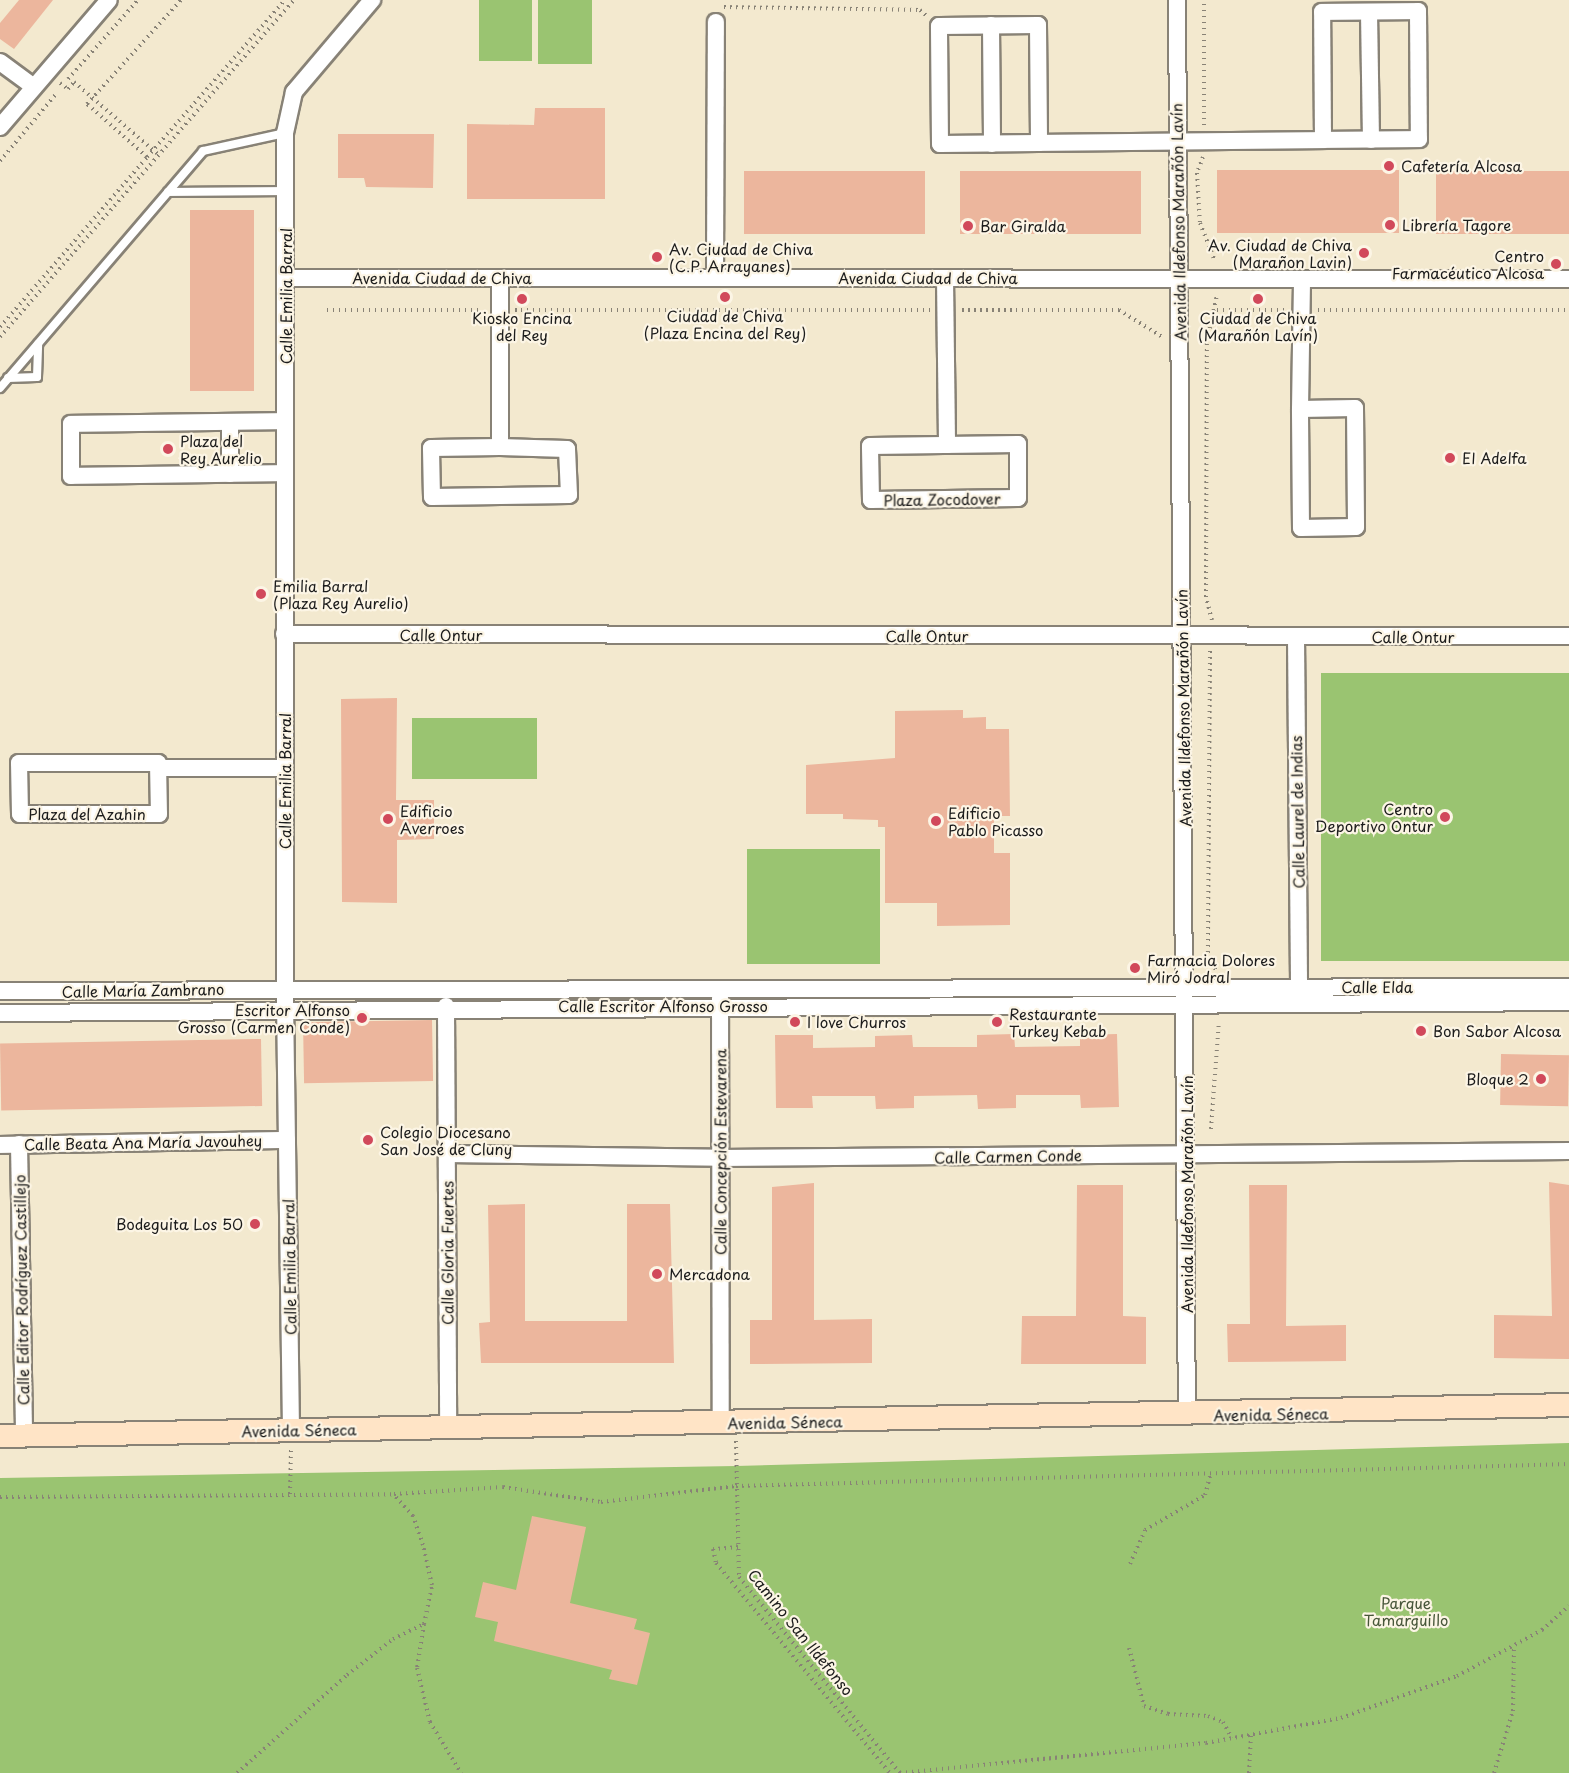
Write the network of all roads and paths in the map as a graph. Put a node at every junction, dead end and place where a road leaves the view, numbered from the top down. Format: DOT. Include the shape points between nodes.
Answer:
graph roads {
  1 [pos="109,0"];
  2 [pos="138,0"];
  3 [pos="180,0"];
  4 [pos="285,0"];
  5 [pos="294,0"];
  6 [pos="372,0"];
  7 [pos="1177,0"];
  8 [pos="1204,0"];
  9 [pos="1370,12"];
  10 [pos="716,22"];
  11 [pos="939,26"];
  12 [pos="991,26"];
  13 [pos="0,62"];
  14 [pos="47,72"];
  15 [pos="68,79"];
  16 [pos="34,87"];
  17 [pos="56,94"];
  18 [pos="93,98"];
  19 [pos="0,127"];
  20 [pos="285,133"];
  21 [pos="1203,134"];
  22 [pos="1323,140"];
  23 [pos="1371,140"];
  24 [pos="1177,142"];
  25 [pos="1039,143"];
  26 [pos="992,144"];
  27 [pos="153,150"];
  28 [pos="1203,154"];
  29 [pos="159,155"];
  30 [pos="147,157"];
  31 [pos="0,161"];
  32 [pos="286,191"];
  33 [pos="168,192"];
  34 [pos="1216,263"];
  35 [pos="286,278"];
  36 [pos="500,278"];
  37 [pos="715,278"];
  38 [pos="945,278"];
  39 [pos="1179,278"];
  40 [pos="1302,279"];
  41 [pos="1569,279"];
  42 [pos="1217,295"];
  43 [pos="327,310"];
  44 [pos="488,310"];
  45 [pos="508,310"];
  46 [pos="935,310"];
  47 [pos="954,310"];
  48 [pos="1217,310"];
  49 [pos="1293,310"];
  50 [pos="1312,310"];
  51 [pos="1569,310"];
  52 [pos="0,327"];
  53 [pos="0,337"];
  54 [pos="1158,338"];
  55 [pos="1197,338"];
  56 [pos="1207,338"];
  57 [pos="38,344"];
  58 [pos="8,378"];
  59 [pos="0,388"];
  60 [pos="1300,409"];
  61 [pos="284,421"];
  62 [pos="230,422"];
  63 [pos="947,445"];
  64 [pos="500,447"];
  65 [pos="284,473"];
  66 [pos="230,474"];
  67 [pos="1212,628"];
  68 [pos="284,634"];
  69 [pos="1569,636"];
  70 [pos="1182,637"];
  71 [pos="1296,637"];
  72 [pos="1212,640"];
  73 [pos="159,768"];
  74 [pos="285,768"];
  75 [pos="1222,983"];
  76 [pos="1299,987"];
  77 [pos="1569,987"];
  78 [pos="285,989"];
  79 [pos="0,992"];
  80 [pos="1186,995"];
  81 [pos="720,998"];
  82 [pos="1569,1002"];
  83 [pos="446,1006"];
  84 [pos="285,1009"];
  85 [pos="1221,1009"];
  86 [pos="0,1013"];
  87 [pos="1211,1129"];
  88 [pos="287,1140"];
  89 [pos="19,1144"];
  90 [pos="0,1145"];
  91 [pos="1569,1151"];
  92 [pos="447,1154"];
  93 [pos="1188,1154"];
  94 [pos="720,1158"];
  95 [pos="1569,1405"];
  96 [pos="1186,1416"];
  97 [pos="728,1422"];
  98 [pos="448,1427"];
  99 [pos="291,1430"];
  100 [pos="24,1435"];
  101 [pos="0,1436"];
  102 [pos="1569,1464"];
  103 [pos="1210,1476"];
  104 [pos="736,1486"];
  105 [pos="290,1494"];
  106 [pos="394,1494"];
  107 [pos="0,1497"];
  108 [pos="738,1547"];
  109 [pos="1130,1564"];
  110 [pos="1569,1606"];
  111 [pos="424,1624"];
  112 [pos="1514,1645"];
  113 [pos="1129,1648"];
  114 [pos="1251,1735"];
  115 [pos="1232,1738"];
  116 [pos="237,1773"];
  117 [pos="461,1773"];
  118 [pos="890,1773"];
  119 [pos="900,1773"];
  120 [pos="1249,1773"];
  121 [pos="1494,1773"];
  1 -- 14 [label="street"];
  2 -- 15 [label="path"];
  3 -- 18 [label="path"];
  4 -- 27 [label="path"];
  5 -- 29 [label="path"];
  6 -- 20 [label="street, Calle Emilia Barral" via="294,92"];
  7 -- 24 [label="street, Avenida Ildefonso Marañón Lavín"];
  8 -- 21 [label="path"];
  9 -- 22 [label="street" via="1322,12"];
  9 -- 23 [label="street"];
  9 -- 23 [label="street" via="1418,11 1419,139"];
  10 -- 11 [label="path" via="718,6 920,9"];
  10 -- 37 [label="street"];
  11 -- 12 [label="street"];
  11 -- 26 [label="street" via="940,144"];
  12 -- 25 [label="street" via="1038,25"];
  12 -- 26 [label="street"];
  13 -- 16 [label="street"];
  14 -- 16 [label="street"];
  14 -- 18 [label="path" via="68,89 74,82"];
  16 -- 19 [label="street"];
  17 -- 31 [label="path"];
  18 -- 27 [label="path"];
  18 -- 30 [label="path" via="87,104"];
  20 -- 32 [label="street, Calle Emilia Barral"];
  20 -- 33 [label="lane" via="203,151"];
  22 -- 23 [label="street"];
  22 -- 24 [label="street"];
  24 -- 25 [label="street"];
  24 -- 39 [label="street, Avenida Ildefonso Marañón Lavín"];
  25 -- 26 [label="street"];
  27 -- 29 [label="path"];
  27 -- 30 [label="path"];
  28 -- 34 [label="path" via="1197,173 1200,223"];
  29 -- 53 [label="path"];
  30 -- 52 [label="path"];
  32 -- 33 [label="lane"];
  32 -- 35 [label="street, Calle Emilia Barral"];
  33 -- 57 [label="lane"];
  35 -- 36 [label="street, Avenida Ciudad de Chiva"];
  35 -- 61 [label="street, Calle Emilia Barral"];
  36 -- 37 [label="street, Avenida Ciudad de Chiva"];
  36 -- 64 [label="street"];
  37 -- 38 [label="street, Avenida Ciudad de Chiva"];
  38 -- 39 [label="street, Avenida Ciudad de Chiva"];
  38 -- 63 [label="street"];
  39 -- 40 [label="street, Avenida Ciudad de Chiva"];
  39 -- 70 [label="street, Avenida Ildefonso Marañón Lavín"];
  40 -- 41 [label="street, Avenida Ciudad de Chiva"];
  40 -- 60 [label="street"];
  42 -- 48 [label="path"];
  43 -- 44 [label="path"];
  45 -- 46 [label="path"];
  47 -- 54 [label="path" via="1119,310"];
  48 -- 49 [label="path"];
  48 -- 56 [label="path"];
  50 -- 51 [label="path"];
  55 -- 56 [label="path"];
  56 -- 67 [label="path" via="1206,597"];
  57 -- 58 [label="lane"];
  57 -- 58 [label="lane" via="37,377"];
  58 -- 59 [label="lane"];
  60 -- 60 [label="street" via="1301,528 1356,527 1355,408"];
  61 -- 62 [label="street"];
  61 -- 65 [label="street, Calle Emilia Barral"];
  62 -- 66 [label="street"];
  62 -- 66 [label="street" via="71,424 71,476"];
  63 -- 63 [label="street, Plaza Zocodover" via="870,446 871,500 1018,498 1018,444"];
  64 -- 64 [label="street" via="431,448 432,497 568,495 567,449"];
  65 -- 66 [label="street"];
  65 -- 68 [label="street, Calle Emilia Barral"];
  68 -- 70 [label="street, Calle Ontur"];
  68 -- 74 [label="street, Calle Emilia Barral"];
  69 -- 71 [label="street, Calle Ontur"];
  70 -- 71 [label="street, Calle Ontur"];
  70 -- 80 [label="street, Avenida Ildefonso Marañón Lavín"];
  71 -- 76 [label="street, Calle Laurel de Indias"];
  72 -- 75 [label="path" via="1207,660 1208,958"];
  73 -- 73 [label="street, Plaza del Azahin" via="158,763 20,763 20,814 159,814"];
  73 -- 74 [label="street, Plaza del Azahin"];
  74 -- 78 [label="street, Calle Emilia Barral"];
  76 -- 77 [label="street, Calle Elda"];
  76 -- 80 [label="street, Calle Elda"];
  78 -- 79 [label="street, Calle María Zambrano"];
  78 -- 81 [label="street, Calle Escritor Alfonso Grosso"];
  78 -- 84 [label="street, Calle Emilia Barral"];
  80 -- 81 [label="street, Calle Escritor Alfonso Grosso"];
  80 -- 82 [label="street, Calle Elda"];
  80 -- 93 [label="street, Avenida Ildefonso Marañón Lavín"];
  81 -- 83 [label="street, Calle Escritor Alfonso Grosso"];
  81 -- 94 [label="street, Calle Concepción Estevarena"];
  83 -- 84 [label="street, Calle Escritor Alfonso Grosso"];
  83 -- 92 [label="street, Calle Gloria Fuertes"];
  84 -- 86 [label="street, Calle María Zambrano"];
  84 -- 88 [label="street, Calle Emilia Barral"];
  85 -- 87 [label="path" via="1214,1041 1217,1071 1210,1078"];
  88 -- 89 [label="street, Calle Beata Ana María Javouhey"];
  88 -- 99 [label="street, Calle Emilia Barral"];
  89 -- 90 [label="street, Calle Beata Ana María Javouhey"];
  89 -- 100 [label="street, Calle Editor Rodríguez Castillejo"];
  91 -- 93 [label="street, Calle Carmen Conde"];
  92 -- 94 [label="street, Calle Carmen Conde"];
  92 -- 98 [label="street, Calle Gloria Fuertes"];
  93 -- 94 [label="street, Calle Carmen Conde"];
  93 -- 96 [label="street, Avenida Ildefonso Marañón Lavín"];
  94 -- 97 [label="street, Calle Concepción Estevarena"];
  95 -- 96 [label="street, Avenida Séneca"];
  96 -- 97 [label="street, Avenida Séneca"];
  97 -- 98 [label="street, Avenida Séneca"];
  97 -- 104 [label="path, Camino San Ildefonso"];
  98 -- 99 [label="street, Avenida Séneca"];
  99 -- 100 [label="street, Avenida Séneca"];
  99 -- 105 [label="path"];
  100 -- 101 [label="street, Avenida Séneca"];
  102 -- 103 [label="path"];
  103 -- 104 [label="path"];
  103 -- 109 [label="path" via="1205,1495 1145,1530"];
  104 -- 106 [label="path" via="602,1502 503,1487"];
  104 -- 108 [label="path, Camino San Ildefonso"];
  105 -- 106 [label="path"];
  105 -- 107 [label="path"];
  106 -- 111 [label="path" via="413,1515 423,1545 432,1585"];
  108 -- 118 [label="path" via="713,1550 716,1563"];
  108 -- 119 [label="path, Camino San Ildefonso" via="739,1577"];
  110 -- 112 [label="path"];
  111 -- 116 [label="path" via="393,1639 356,1668"];
  111 -- 117 [label="path" via="417,1668 430,1722"];
  112 -- 114 [label="path" via="1457,1676 1341,1718"];
  112 -- 121 [label="path" via="1513,1711"];
  113 -- 115 [label="path" via="1144,1706 1167,1714 1208,1716 1223,1722"];
  114 -- 115 [label="path"];
  114 -- 120 [label="path"];
  115 -- 119 [label="path"];
}
